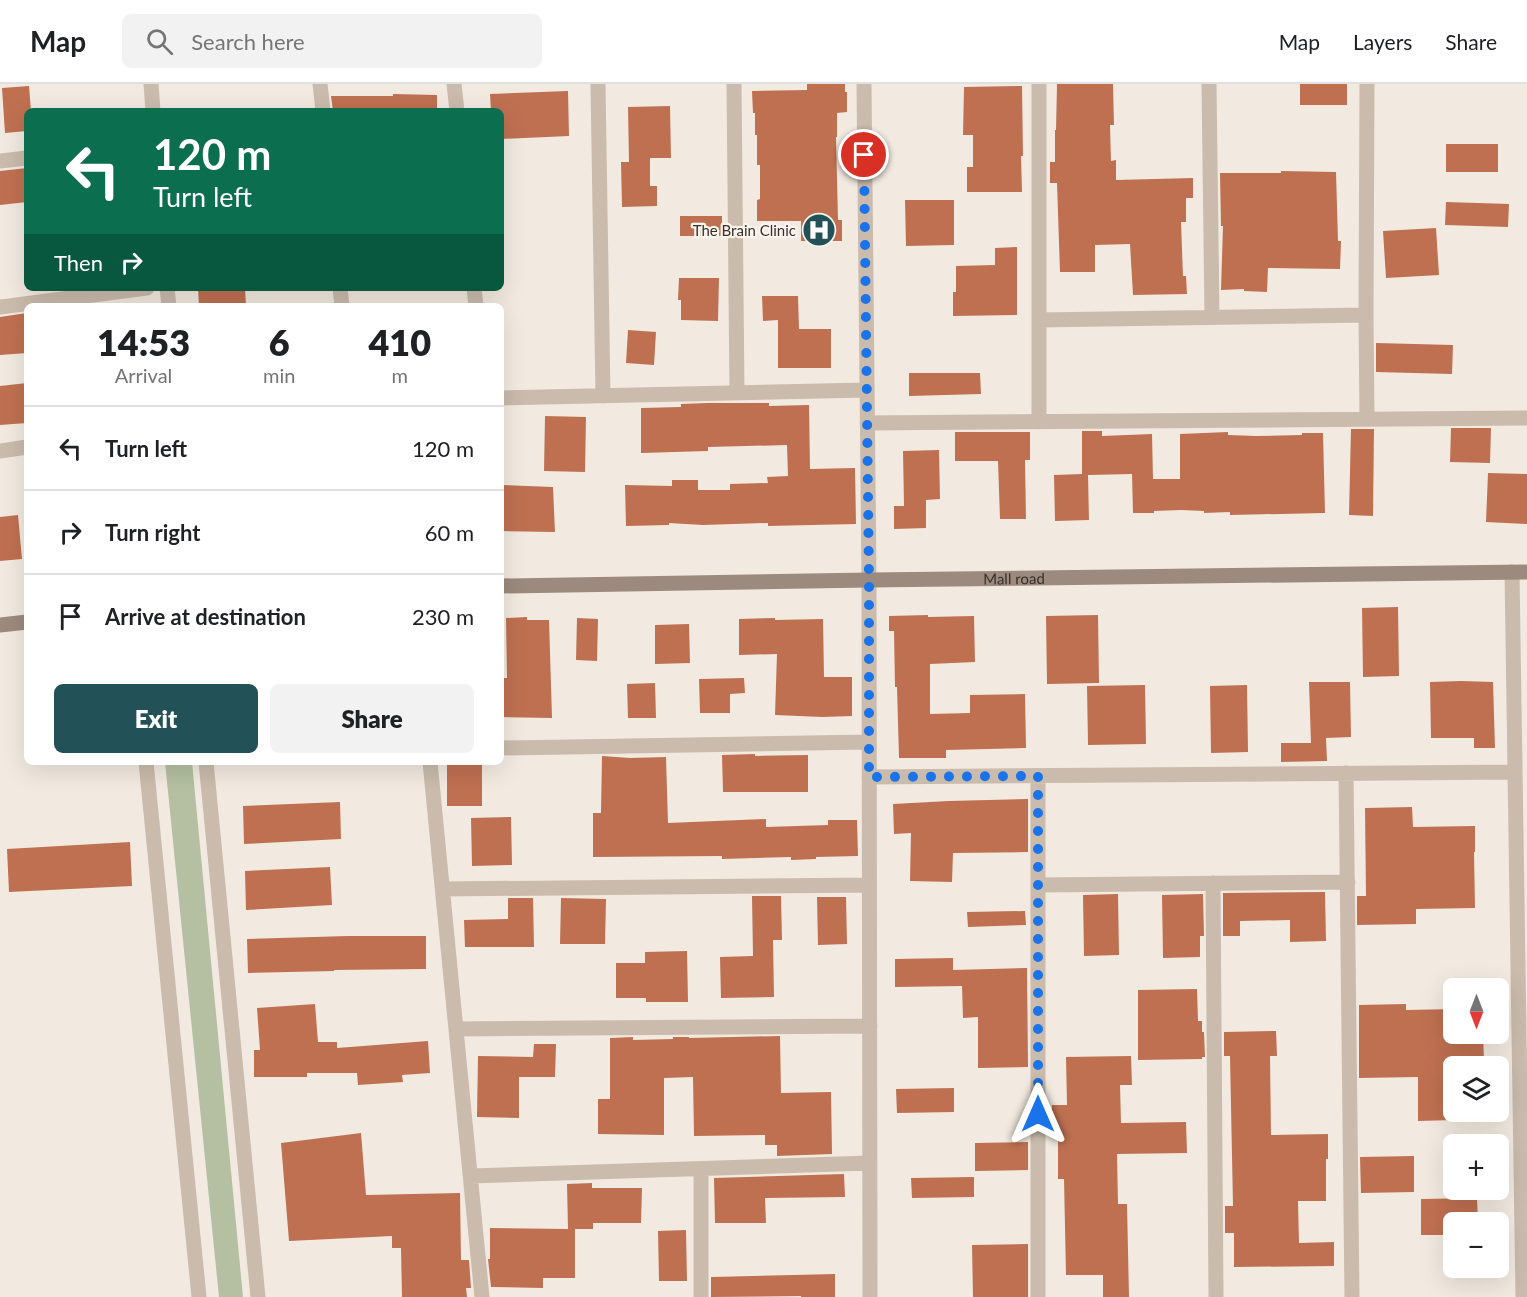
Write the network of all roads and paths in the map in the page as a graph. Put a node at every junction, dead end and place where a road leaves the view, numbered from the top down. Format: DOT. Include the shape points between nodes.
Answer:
graph roads {
  1 [pos="151,84"];
  2 [pos="320,84"];
  3 [pos="454,84"];
  4 [pos="598,84"];
  5 [pos="734,84"];
  6 [pos="864,84"];
  7 [pos="1039,84"];
  8 [pos="1209,84"];
  9 [pos="1367,84"];
  10 [pos="153,108"];
  11 [pos="323,108"];
  12 [pos="457,108"];
  13 [pos="24,158"];
  14 [pos="0,161"];
  15 [pos="124,291"];
  16 [pos="31,303"];
  17 [pos="24,304"];
  18 [pos="0,307"];
  19 [pos="1366,315"];
  20 [pos="1212,317"];
  21 [pos="1039,320"];
  22 [pos="867,390"];
  23 [pos="737,393"];
  24 [pos="603,396"];
  25 [pos="504,398"];
  26 [pos="1527,418"];
  27 [pos="1368,419"];
  28 [pos="1039,422"];
  29 [pos="867,423"];
  30 [pos="24,447"];
  31 [pos="0,451"];
  32 [pos="1520,572"];
  33 [pos="869,580"];
  34 [pos="504,586"];
  35 [pos="24,622"];
  36 [pos="0,625"];
  37 [pos="869,742"];
  38 [pos="504,748"];
  39 [pos="146,765"];
  40 [pos="206,765"];
  41 [pos="430,765"];
  42 [pos="1515,772"];
  43 [pos="1346,773"];
  44 [pos="1038,776"];
  45 [pos="869,777"];
  46 [pos="1347,882"];
  47 [pos="1213,883"];
  48 [pos="869,885"];
  49 [pos="1038,885"];
  50 [pos="443,889"];
  51 [pos="870,1026"];
  52 [pos="456,1029"];
  53 [pos="1524,1146"];
  54 [pos="870,1163"];
  55 [pos="701,1169"];
  56 [pos="471,1176"];
  57 [pos="199,1297"];
  58 [pos="258,1297"];
  59 [pos="482,1297"];
  60 [pos="701,1297"];
  61 [pos="870,1297"];
  62 [pos="1038,1297"];
  63 [pos="1216,1297"];
  64 [pos="1352,1297"];
  65 [pos="1523,1297"];
  1 -- 10 [label="street"];
  2 -- 11 [label="street"];
  3 -- 12 [label="street"];
  4 -- 24 [label="street"];
  5 -- 23 [label="street"];
  6 -- 22 [label="street"];
  7 -- 21 [label="street"];
  8 -- 20 [label="street"];
  9 -- 19 [label="street"];
  13 -- 14 [label="street"];
  15 -- 16 [label="street"];
  17 -- 18 [label="street"];
  19 -- 20 [label="street"];
  19 -- 27 [label="street"];
  20 -- 21 [label="street"];
  21 -- 28 [label="street"];
  22 -- 23 [label="street"];
  22 -- 29 [label="street"];
  23 -- 24 [label="street"];
  24 -- 25 [label="street"];
  26 -- 27 [label="street"];
  27 -- 28 [label="street"];
  28 -- 29 [label="street"];
  29 -- 33 [label="street"];
  30 -- 31 [label="street"];
  32 -- 33 [label="street, Mall road"];
  32 -- 42 [label="street"];
  33 -- 34 [label="street, Mall road"];
  33 -- 37 [label="street"];
  35 -- 36 [label="street"];
  37 -- 38 [label="street"];
  37 -- 45 [label="street"];
  39 -- 57 [label="street"];
  40 -- 58 [label="street"];
  41 -- 50 [label="street"];
  42 -- 43 [label="street"];
  42 -- 53 [label="street"];
  43 -- 44 [label="street"];
  43 -- 46 [label="street"];
  44 -- 45 [label="street"];
  44 -- 49 [label="street"];
  45 -- 48 [label="street"];
  46 -- 47 [label="street"];
  46 -- 64 [label="street"];
  47 -- 49 [label="street"];
  47 -- 63 [label="street"];
  48 -- 50 [label="street"];
  48 -- 51 [label="street"];
  49 -- 62 [label="street"];
  50 -- 52 [label="street"];
  51 -- 52 [label="street"];
  51 -- 54 [label="street"];
  52 -- 56 [label="street"];
  53 -- 65 [label="street"];
  54 -- 55 [label="street"];
  54 -- 61 [label="street"];
  55 -- 56 [label="street"];
  55 -- 60 [label="street"];
  56 -- 59 [label="street"];
}
